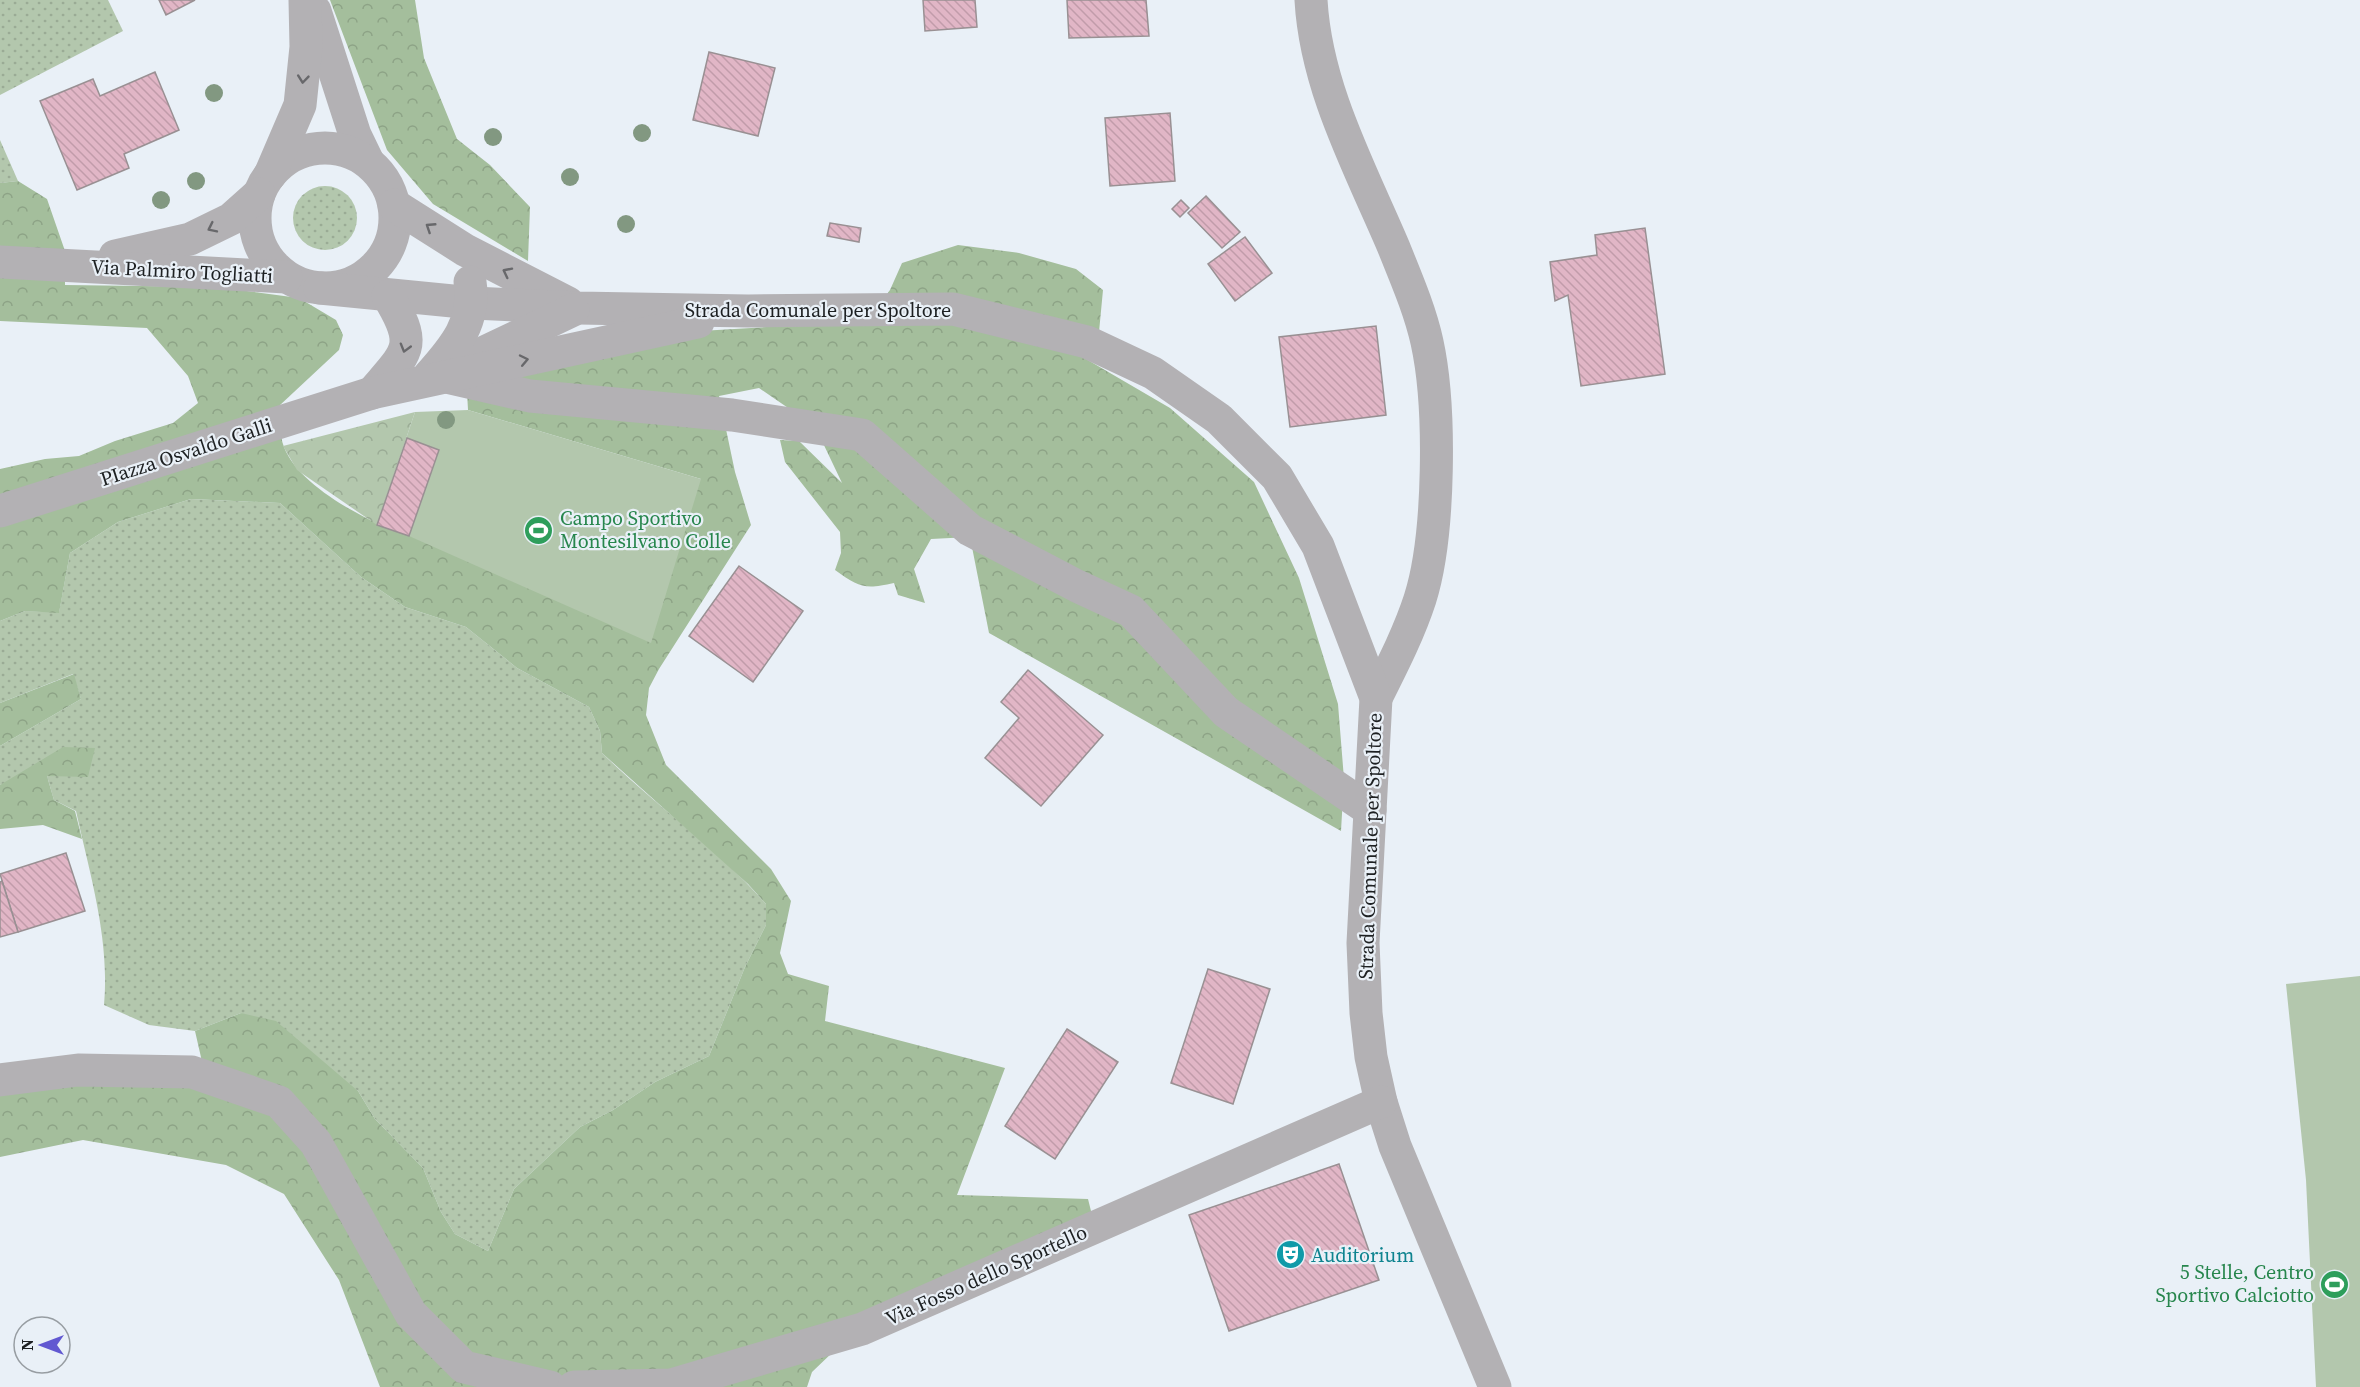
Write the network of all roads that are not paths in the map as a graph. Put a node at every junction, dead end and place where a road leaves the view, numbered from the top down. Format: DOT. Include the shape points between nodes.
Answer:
graph roads {
  1 [pos="305,0"];
  2 [pos="312,0"];
  3 [pos="1311,0"];
  4 [pos="368,162"];
  5 [pos="264,184"];
  6 [pos="394,205"];
  7 [pos="465,250"];
  8 [pos="0,262"];
  9 [pos="78,264"];
  10 [pos="286,277"];
  11 [pos="320,288"];
  12 [pos="387,296"];
  13 [pos="473,303"];
  14 [pos="578,308"];
  15 [pos="748,311"];
  16 [pos="435,379"];
  17 [pos="372,393"];
  18 [pos="0,511"];
  19 [pos="1376,698"];
  20 [pos="1370,810"];
  21 [pos="0,1080"];
  22 [pos="1381,1102"];
  23 [pos="550,1387"];
  24 [pos="574,1387"];
  25 [pos="1495,1387"];
  1 -- 5 [label="street, one-way" via="306,47 300,105"];
  2 -- 4 [label="street"];
  3 -- 19 [label="street" via="1327,83 1415,303 1433,375 1434,482 1425,580 1409,628"];
  4 -- 5 [label="street" via="327,147 306,150 286,160"];
  4 -- 6 [label="street" via="380,174"];
  5 -- 9 [label="street, Via Palmiro Togliatti, one-way" via="231,219 190,239"];
  5 -- 10 [label="street" via="255,218 259,240 270,261"];
  7 -- 6 [label="street, Strada Comunale per Spoltore, one-way"];
  6 -- 11 [label="street" via="389,247 377,265 361,279 341,287"];
  7 -- 13 [label="street"];
  14 -- 7 [label="street, Strada Comunale per Spoltore, one-way"];
  8 -- 9 [label="street, Via Palmiro Togliatti"];
  9 -- 10 [label="street, Via Palmiro Togliatti"];
  10 -- 11 [label="street"];
  11 -- 12 [label="street, Strada Comunale per Spoltore"];
  12 -- 13 [label="street, Strada Comunale per Spoltore"];
  12 -- 17 [label="street, one-way" via="404,323 408,339 402,358"];
  13 -- 14 [label="street, Strada Comunale per Spoltore"];
  13 -- 16 [label="street"];
  14 -- 15 [label="street, Strada Comunale per Spoltore"];
  14 -- 16 [label="street"];
  16 -- 15 [label="street, one-way"];
  15 -- 19 [label="street, Strada Comunale per Spoltore" via="953,309 1087,342 1153,373 1219,418 1277,477 1318,546"];
  16 -- 17 [label="street, PIazza Osvaldo Galli"];
  16 -- 20 [label="street" via="530,396 732,415 862,435 970,531 1131,611 1226,712"];
  17 -- 18 [label="street, PIazza Osvaldo Galli"];
  19 -- 20 [label="street, Strada Comunale per Spoltore"];
  20 -- 22 [label="street, Strada Comunale per Spoltore" via="1364,982 1368,1040"];
  21 -- 23 [label="street" via="78,1070 192,1072 279,1102 316,1143 411,1314 464,1367"];
  22 -- 24 [label="street, Via Fosso dello Sportello" via="862,1329 671,1385"];
  22 -- 25 [label="street, Strada Comunale per Spoltore" via="1401,1162"];
}
